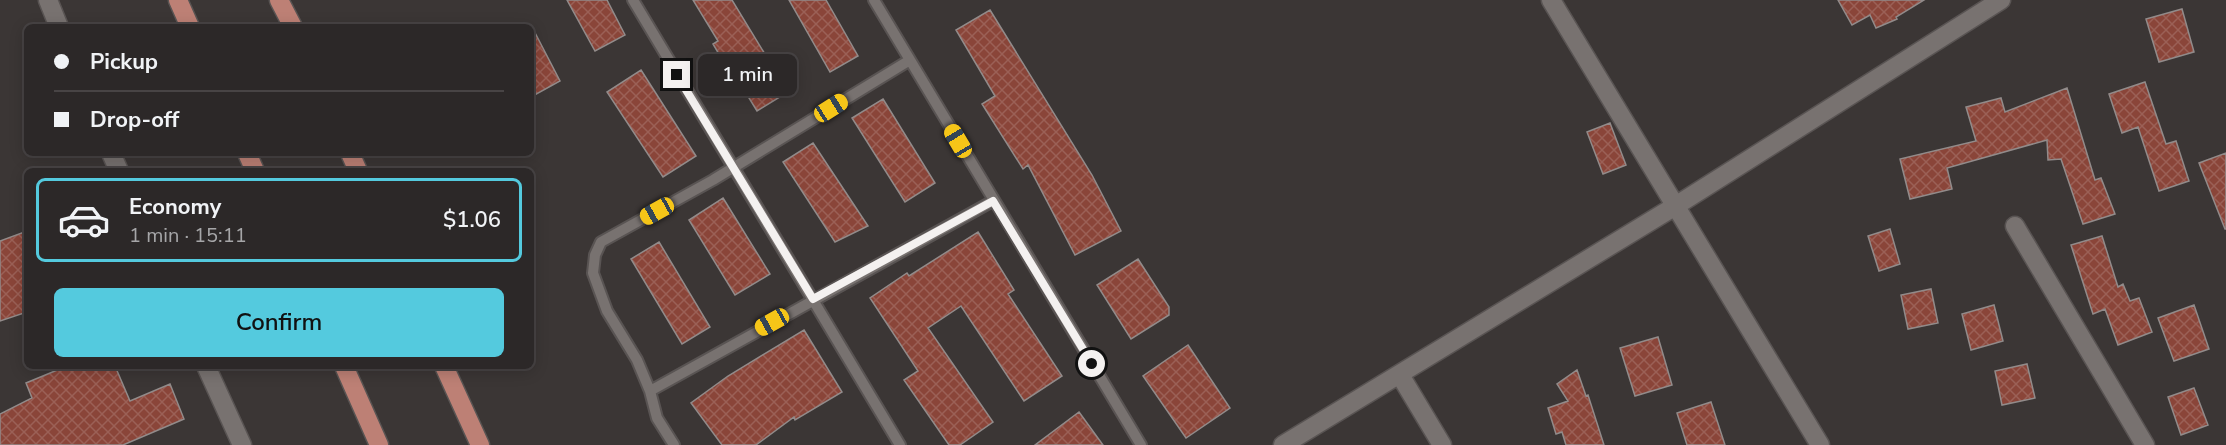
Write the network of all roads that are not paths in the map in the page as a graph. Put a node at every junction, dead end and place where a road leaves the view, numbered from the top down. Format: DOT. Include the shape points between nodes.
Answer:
graph roads {
  1 [pos="48,0"];
  2 [pos="178,0"];
  3 [pos="279,0"];
  4 [pos="633,0"];
  5 [pos="874,0"];
  6 [pos="1551,0"];
  7 [pos="2001,0"];
  8 [pos="58,24"];
  9 [pos="189,24"];
  10 [pos="291,24"];
  11 [pos="910,60"];
  12 [pos="733,168"];
  13 [pos="993,201"];
  14 [pos="1677,206"];
  15 [pos="2015,226"];
  16 [pos="813,299"];
  17 [pos="207,369"];
  18 [pos="345,369"];
  19 [pos="445,369"];
  20 [pos="1400,375"];
  21 [pos="650,391"];
  22 [pos="242,445"];
  23 [pos="379,445"];
  24 [pos="480,445"];
  25 [pos="674,445"];
  26 [pos="900,445"];
  27 [pos="1141,445"];
  28 [pos="1283,445"];
  29 [pos="1442,445"];
  30 [pos="1820,445"];
  31 [pos="2145,445"];
  1 -- 8 [label="street"];
  2 -- 9 [label="main road"];
  3 -- 10 [label="main road"];
  4 -- 12 [label="lane"];
  5 -- 11 [label="lane"];
  6 -- 14 [label="street"];
  7 -- 14 [label="street"];
  11 -- 12 [label="lane"];
  11 -- 13 [label="lane"];
  12 -- 16 [label="lane"];
  12 -- 21 [label="lane" via="601,242 595,255 593,273 607,311 637,360"];
  13 -- 16 [label="lane"];
  13 -- 27 [label="lane"];
  14 -- 20 [label="street"];
  14 -- 30 [label="street"];
  15 -- 31 [label="street"];
  16 -- 21 [label="lane"];
  16 -- 26 [label="lane"];
  17 -- 22 [label="street"];
  18 -- 23 [label="main road"];
  19 -- 24 [label="main road"];
  20 -- 28 [label="street"];
  20 -- 29 [label="street"];
  21 -- 25 [label="lane" via="657,418"];
}
